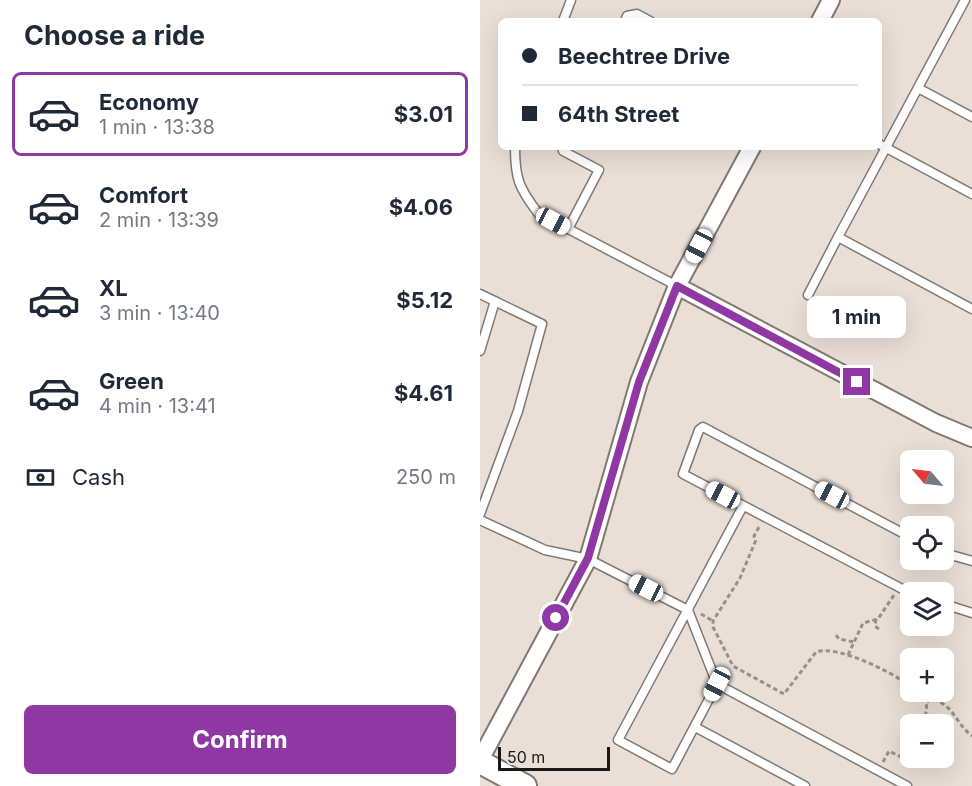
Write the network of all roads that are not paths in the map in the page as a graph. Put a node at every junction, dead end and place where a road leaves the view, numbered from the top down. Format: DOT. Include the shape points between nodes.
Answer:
graph roads {
  1 [pos="571,0"];
  2 [pos="831,0"];
  3 [pos="965,0"];
  4 [pos="564,18"];
  5 [pos="626,18"];
  6 [pos="644,18"];
  7 [pos="822,18"];
  8 [pos="918,88"];
  9 [pos="972,117"];
  10 [pos="882,146"];
  11 [pos="515,150"];
  12 [pos="563,150"];
  13 [pos="750,150"];
  14 [pos="880,150"];
  15 [pos="972,194"];
  16 [pos="568,229"];
  17 [pos="838,237"];
  18 [pos="677,286"];
  19 [pos="480,294"];
  20 [pos="808,295"];
  21 [pos="495,301"];
  22 [pos="972,309"];
  23 [pos="480,351"];
  24 [pos="972,438"];
  25 [pos="743,506"];
  26 [pos="480,514"];
  27 [pos="480,520"];
  28 [pos="900,532"];
  29 [pos="954,556"];
  30 [pos="588,558"];
  31 [pos="972,561"];
  32 [pos="900,589"];
  33 [pos="954,607"];
  34 [pos="688,610"];
  35 [pos="972,613"];
  36 [pos="717,684"];
  37 [pos="694,727"];
  38 [pos="480,761"];
  39 [pos="525,786"];
  40 [pos="805,786"];
  41 [pos="907,786"];
  1 -- 4 [label="lane"];
  2 -- 7 [label="street"];
  3 -- 8 [label="lane"];
  5 -- 6 [label="lane" via="637,14"];
  8 -- 9 [label="lane"];
  8 -- 10 [label="lane"];
  10 -- 15 [label="lane"];
  11 -- 16 [label="lane" via="515,171 523,194 538,213"];
  12 -- 16 [label="lane" via="599,170"];
  13 -- 18 [label="street"];
  14 -- 17 [label="lane"];
  16 -- 18 [label="lane"];
  17 -- 20 [label="lane"];
  17 -- 22 [label="lane"];
  18 -- 24 [label="street" via="936,423"];
  18 -- 30 [label="street" via="639,382"];
  19 -- 21 [label="lane"];
  21 -- 23 [label="lane"];
  21 -- 26 [label="lane" via="542,324 518,411"];
  25 -- 28 [label="lane" via="683,474 699,430 703,428"];
  25 -- 32 [label="lane"];
  25 -- 34 [label="lane"];
  27 -- 30 [label="lane" via="545,550"];
  29 -- 31 [label="lane"];
  30 -- 34 [label="lane"];
  30 -- 38 [label="street"];
  33 -- 35 [label="lane"];
  34 -- 36 [label="lane"];
  34 -- 37 [label="lane" via="618,740 672,769"];
  36 -- 37 [label="lane"];
  36 -- 41 [label="lane"];
  37 -- 40 [label="lane"];
  38 -- 39 [label="street"];
}
